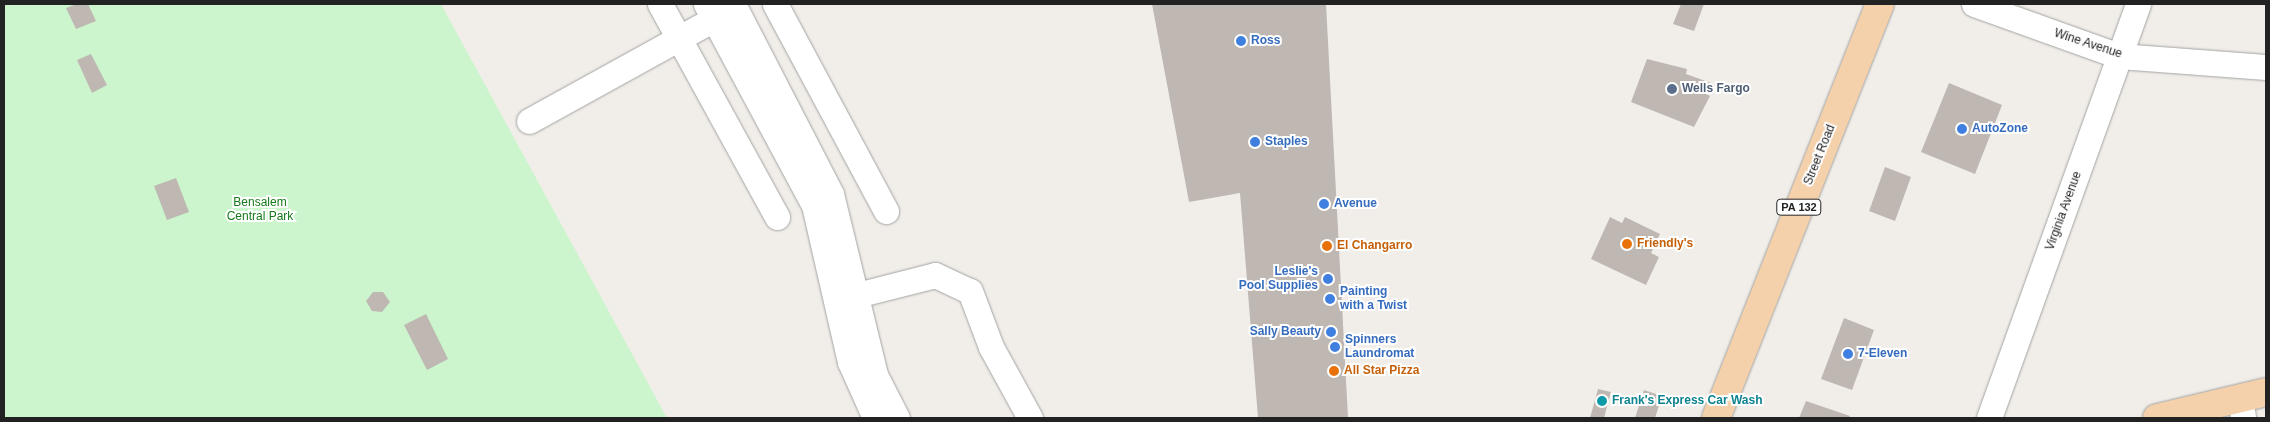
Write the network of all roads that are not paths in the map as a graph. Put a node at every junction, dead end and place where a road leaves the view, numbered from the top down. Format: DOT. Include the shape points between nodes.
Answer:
graph roads {
  1 [pos="660,4"];
  2 [pos="775,4"];
  3 [pos="1880,4"];
  4 [pos="1974,4"];
  5 [pos="2138,4"];
  6 [pos="726,8"];
  7 [pos="678,37"];
  8 [pos="2119,56"];
  9 [pos="2266,68"];
  10 [pos="529,121"];
  11 [pos="886,210"];
  12 [pos="777,217"];
  13 [pos="846,297"];
  14 [pos="2266,392"];
  15 [pos="2242,408"];
  16 [pos="1719,416"];
  17 [pos="876,418"];
  18 [pos="897,418"];
  19 [pos="1030,418"];
  20 [pos="1989,418"];
  21 [pos="2157,418"];
  1 -- 7 [label="street"];
  2 -- 11 [label="street"];
  3 -- 16 [label="main road, Street Road / PA 132"];
  4 -- 8 [label="street, Wine Avenue"];
  5 -- 8 [label="street, Virginia Avenue"];
  6 -- 7 [label="street"];
  6 -- 13 [label="street" via="831,194"];
  7 -- 10 [label="street"];
  7 -- 12 [label="street"];
  8 -- 9 [label="street, Wine Avenue"];
  8 -- 20 [label="street, Virginia Avenue"];
  13 -- 17 [label="street" via="850,362"];
  13 -- 18 [label="street" via="875,376"];
  13 -- 19 [label="street" via="935,275 970,291 991,347"];
  14 -- 15 [label="main road"];
  15 -- 21 [label="main road"];
}
